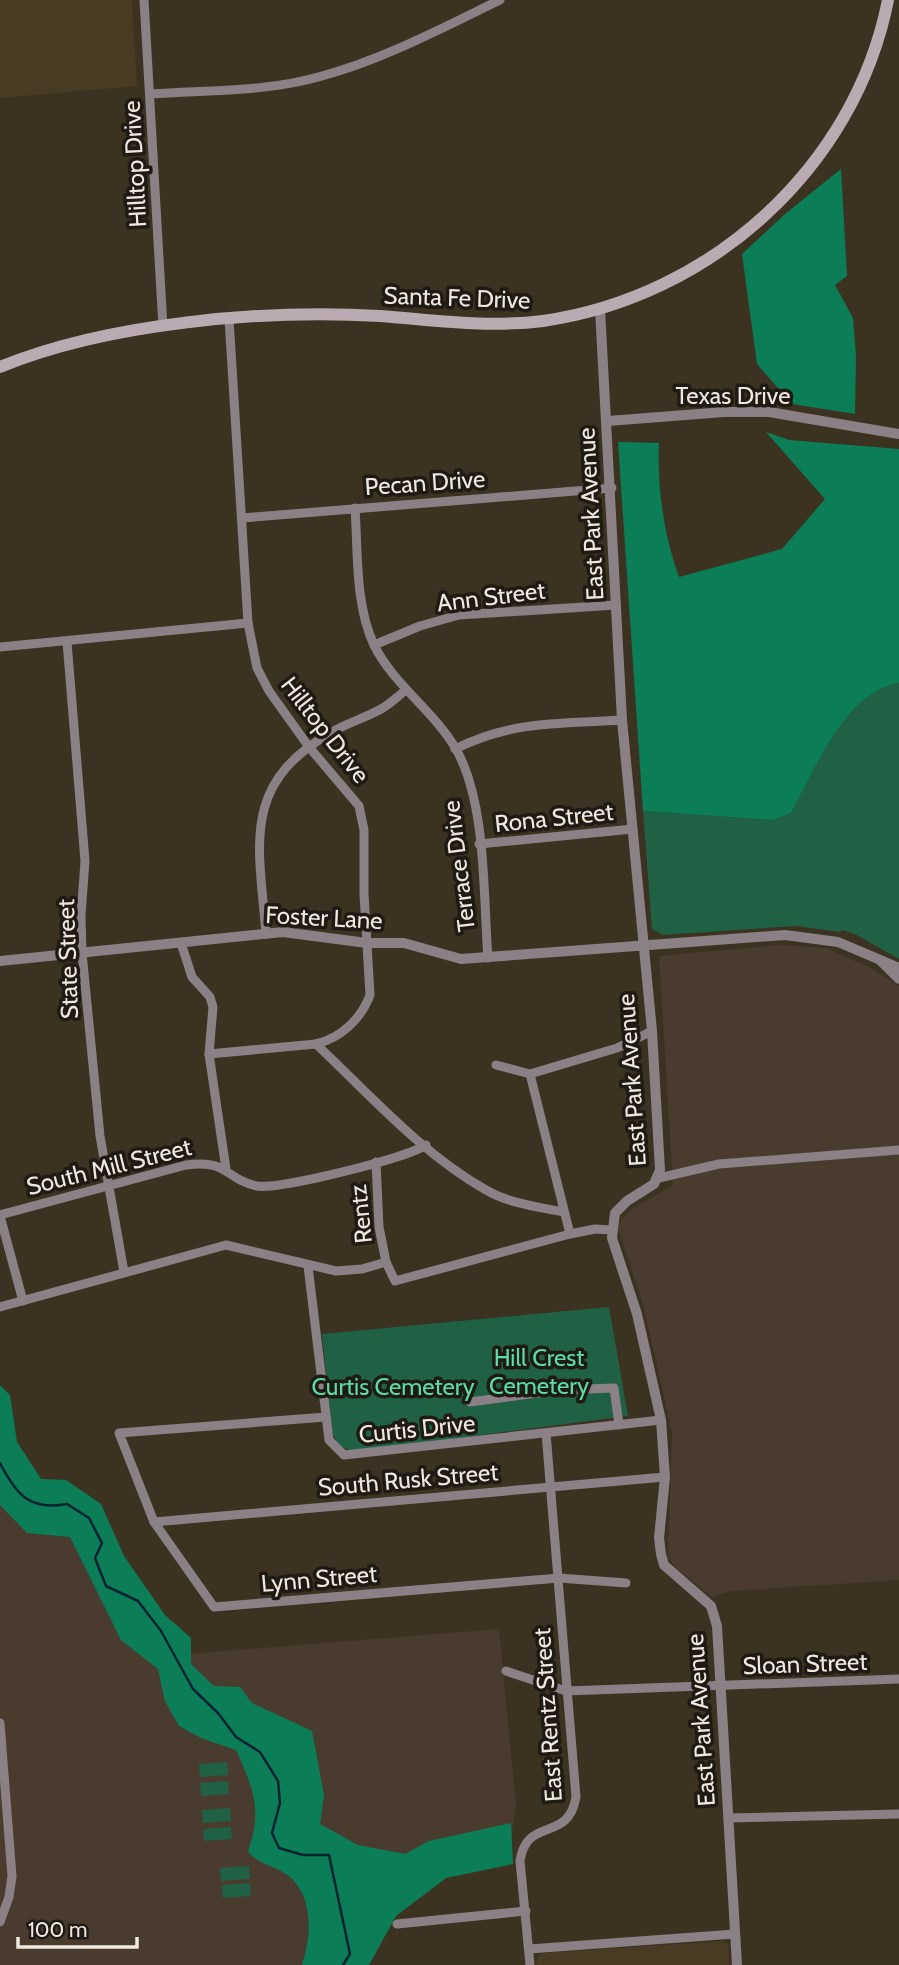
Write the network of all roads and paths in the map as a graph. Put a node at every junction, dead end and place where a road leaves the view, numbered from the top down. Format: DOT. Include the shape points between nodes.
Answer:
graph roads {
  1 [pos="144,0"];
  2 [pos="500,0"];
  3 [pos="888,0"];
  4 [pos="151,94"];
  5 [pos="600,309"];
  6 [pos="229,319"];
  7 [pos="163,327"];
  8 [pos="0,367"];
  9 [pos="608,421"];
  10 [pos="899,434"];
  11 [pos="612,488"];
  12 [pos="355,508"];
  13 [pos="242,518"];
  14 [pos="616,605"];
  15 [pos="248,623"];
  16 [pos="67,642"];
  17 [pos="374,645"];
  18 [pos="0,647"];
  19 [pos="406,690"];
  20 [pos="622,720"];
  21 [pos="309,747"];
  22 [pos="455,749"];
  23 [pos="633,829"];
  24 [pos="479,845"];
  25 [pos="266,934"];
  26 [pos="181,943"];
  27 [pos="366,943"];
  28 [pos="643,946"];
  29 [pos="82,953"];
  30 [pos="488,958"];
  31 [pos="0,961"];
  32 [pos="881,961"];
  33 [pos="899,968"];
  34 [pos="899,979"];
  35 [pos="652,1031"];
  36 [pos="316,1044"];
  37 [pos="209,1054"];
  38 [pos="496,1065"];
  39 [pos="530,1074"];
  40 [pos="426,1145"];
  41 [pos="899,1150"];
  42 [pos="376,1162"];
  43 [pos="226,1169"];
  44 [pos="659,1178"];
  45 [pos="108,1188"];
  46 [pos="563,1212"];
  47 [pos="0,1216"];
  48 [pos="611,1230"];
  49 [pos="570,1234"];
  50 [pos="386,1262"];
  51 [pos="308,1266"];
  52 [pos="124,1272"];
  53 [pos="23,1301"];
  54 [pos="0,1307"];
  55 [pos="470,1402"];
  56 [pos="326,1417"];
  57 [pos="661,1420"];
  58 [pos="619,1424"];
  59 [pos="118,1433"];
  60 [pos="547,1433"];
  61 [pos="665,1477"];
  62 [pos="551,1487"];
  63 [pos="154,1522"];
  64 [pos="559,1578"];
  65 [pos="626,1583"];
  66 [pos="506,1671"];
  67 [pos="899,1679"];
  68 [pos="719,1686"];
  69 [pos="566,1690"];
  70 [pos="0,1723"];
  71 [pos="899,1814"];
  72 [pos="728,1818"];
  73 [pos="526,1911"];
  74 [pos="0,1922"];
  75 [pos="397,1924"];
  76 [pos="735,1934"];
  77 [pos="529,1949"];
  78 [pos="530,1965"];
  79 [pos="737,1965"];
  1 -- 4 [label="street, Hilltop Drive"];
  2 -- 4 [label="street" via="360,64 320,77 281,85"];
  3 -- 5 [label="main road, Santa Fe Drive" via="874,52 843,119 778,204 690,271"];
  4 -- 7 [label="street, Hilltop Drive"];
  5 -- 6 [label="main road, Santa Fe Drive" via="493,325 333,315"];
  5 -- 9 [label="street, East Park Avenue"];
  6 -- 7 [label="main road, Santa Fe Drive"];
  6 -- 13 [label="street, Hilltop Drive"];
  7 -- 8 [label="main road, Santa Fe Drive" via="51,350"];
  9 -- 10 [label="street, Texas Drive" via="769,412"];
  9 -- 11 [label="street, East Park Avenue"];
  11 -- 12 [label="street, Pecan Drive"];
  11 -- 14 [label="street, East Park Avenue"];
  12 -- 13 [label="street, Pecan Drive"];
  12 -- 17 [label="street, Terrace Drive" via="361,587"];
  13 -- 15 [label="street, Hilltop Drive"];
  14 -- 17 [label="street, Ann Street" via="459,615"];
  14 -- 20 [label="street, East Park Avenue"];
  15 -- 16 [label="street"];
  15 -- 21 [label="street, Hilltop Drive" via="257,668 268,691"];
  16 -- 18 [label="street"];
  16 -- 29 [label="street, State Street" via="85,861"];
  17 -- 19 [label="street, Terrace Drive"];
  19 -- 21 [label="street" via="382,709 332,731"];
  19 -- 22 [label="street, Terrace Drive"];
  20 -- 22 [label="street" via="510,727"];
  20 -- 23 [label="street, East Park Avenue"];
  21 -- 25 [label="street" via="289,765 260,814"];
  21 -- 27 [label="street, Hilltop Drive" via="359,806 364,830"];
  22 -- 24 [label="street, Terrace Drive" via="472,800"];
  23 -- 24 [label="street, Rona Street"];
  23 -- 28 [label="street, East Park Avenue"];
  24 -- 30 [label="street, Terrace Drive"];
  25 -- 26 [label="street, Foster Lane"];
  25 -- 27 [label="street, Foster Lane" via="301,933"];
  26 -- 29 [label="street, Foster Lane"];
  26 -- 37 [label="street" via="192,977 211,998"];
  27 -- 30 [label="street, Foster Lane" via="404,943 461,959"];
  27 -- 36 [label="street, Hilltop Drive" via="370,995 364,1011 336,1037"];
  28 -- 30 [label="street, Foster Lane"];
  28 -- 32 [label="street, Foster Lane" via="799,935 854,947"];
  28 -- 35 [label="street, East Park Avenue"];
  29 -- 31 [label="street, Foster Lane"];
  29 -- 45 [label="street, State Street"];
  32 -- 33 [label="street, Foster Lane"];
  32 -- 34 [label="street"];
  35 -- 39 [label="street" via="617,1048"];
  35 -- 44 [label="street, East Park Avenue"];
  36 -- 37 [label="street"];
  36 -- 40 [label="street"];
  37 -- 43 [label="street"];
  38 -- 39 [label="street"];
  39 -- 46 [label="street"];
  40 -- 42 [label="street, South Mill Street"];
  40 -- 46 [label="street" via="488,1192"];
  41 -- 44 [label="street" via="719,1164"];
  42 -- 43 [label="street, South Mill Street" via="285,1185 258,1186"];
  42 -- 50 [label="street, Rentz"];
  43 -- 45 [label="street, South Mill Street" via="208,1162 186,1165"];
  44 -- 48 [label="street, East Park Avenue" via="620,1207"];
  45 -- 47 [label="street, South Mill Street"];
  45 -- 52 [label="street, State Street"];
  46 -- 49 [label="street"];
  47 -- 53 [label="street"];
  48 -- 49 [label="street"];
  48 -- 57 [label="street, East Park Avenue" via="637,1314"];
  49 -- 50 [label="street" via="395,1281"];
  50 -- 51 [label="street" via="336,1271"];
  51 -- 52 [label="street" via="226,1245"];
  51 -- 56 [label="street"];
  52 -- 53 [label="street"];
  53 -- 54 [label="street"];
  55 -- 58 [label="street" via="614,1388"];
  56 -- 59 [label="street, Curtis Drive"];
  56 -- 60 [label="street, Curtis Drive" via="329,1440 352,1456"];
  57 -- 58 [label="street, Curtis Drive"];
  57 -- 61 [label="street, East Park Avenue"];
  58 -- 60 [label="street, Curtis Drive"];
  59 -- 63 [label="street, Lynn Street"];
  60 -- 62 [label="street, East Rentz Street"];
  61 -- 62 [label="street, South Rusk Street"];
  61 -- 68 [label="street, East Park Avenue" via="661,1554 669,1570 710,1606 717,1626"];
  62 -- 63 [label="street, South Rusk Street"];
  62 -- 64 [label="street, East Rentz Street"];
  63 -- 64 [label="street, Lynn Street" via="214,1607"];
  64 -- 65 [label="street, Lynn Street"];
  64 -- 69 [label="street, East Rentz Street"];
  66 -- 69 [label="street, Sloan Street"];
  67 -- 68 [label="street, Sloan Street"];
  68 -- 69 [label="street, Sloan Street"];
  68 -- 72 [label="street, East Park Avenue"];
  69 -- 73 [label="street, East Rentz Street" via="576,1797 566,1822 529,1837 523,1845 520,1861"];
  70 -- 74 [label="street" via="12,1876"];
  71 -- 72 [label="street"];
  72 -- 76 [label="street, East Park Avenue"];
  73 -- 75 [label="street"];
  73 -- 77 [label="street, East Rentz Street"];
  76 -- 77 [label="street"];
  76 -- 79 [label="street, East Park Avenue"];
  77 -- 78 [label="street, East Rentz Street"];
}
